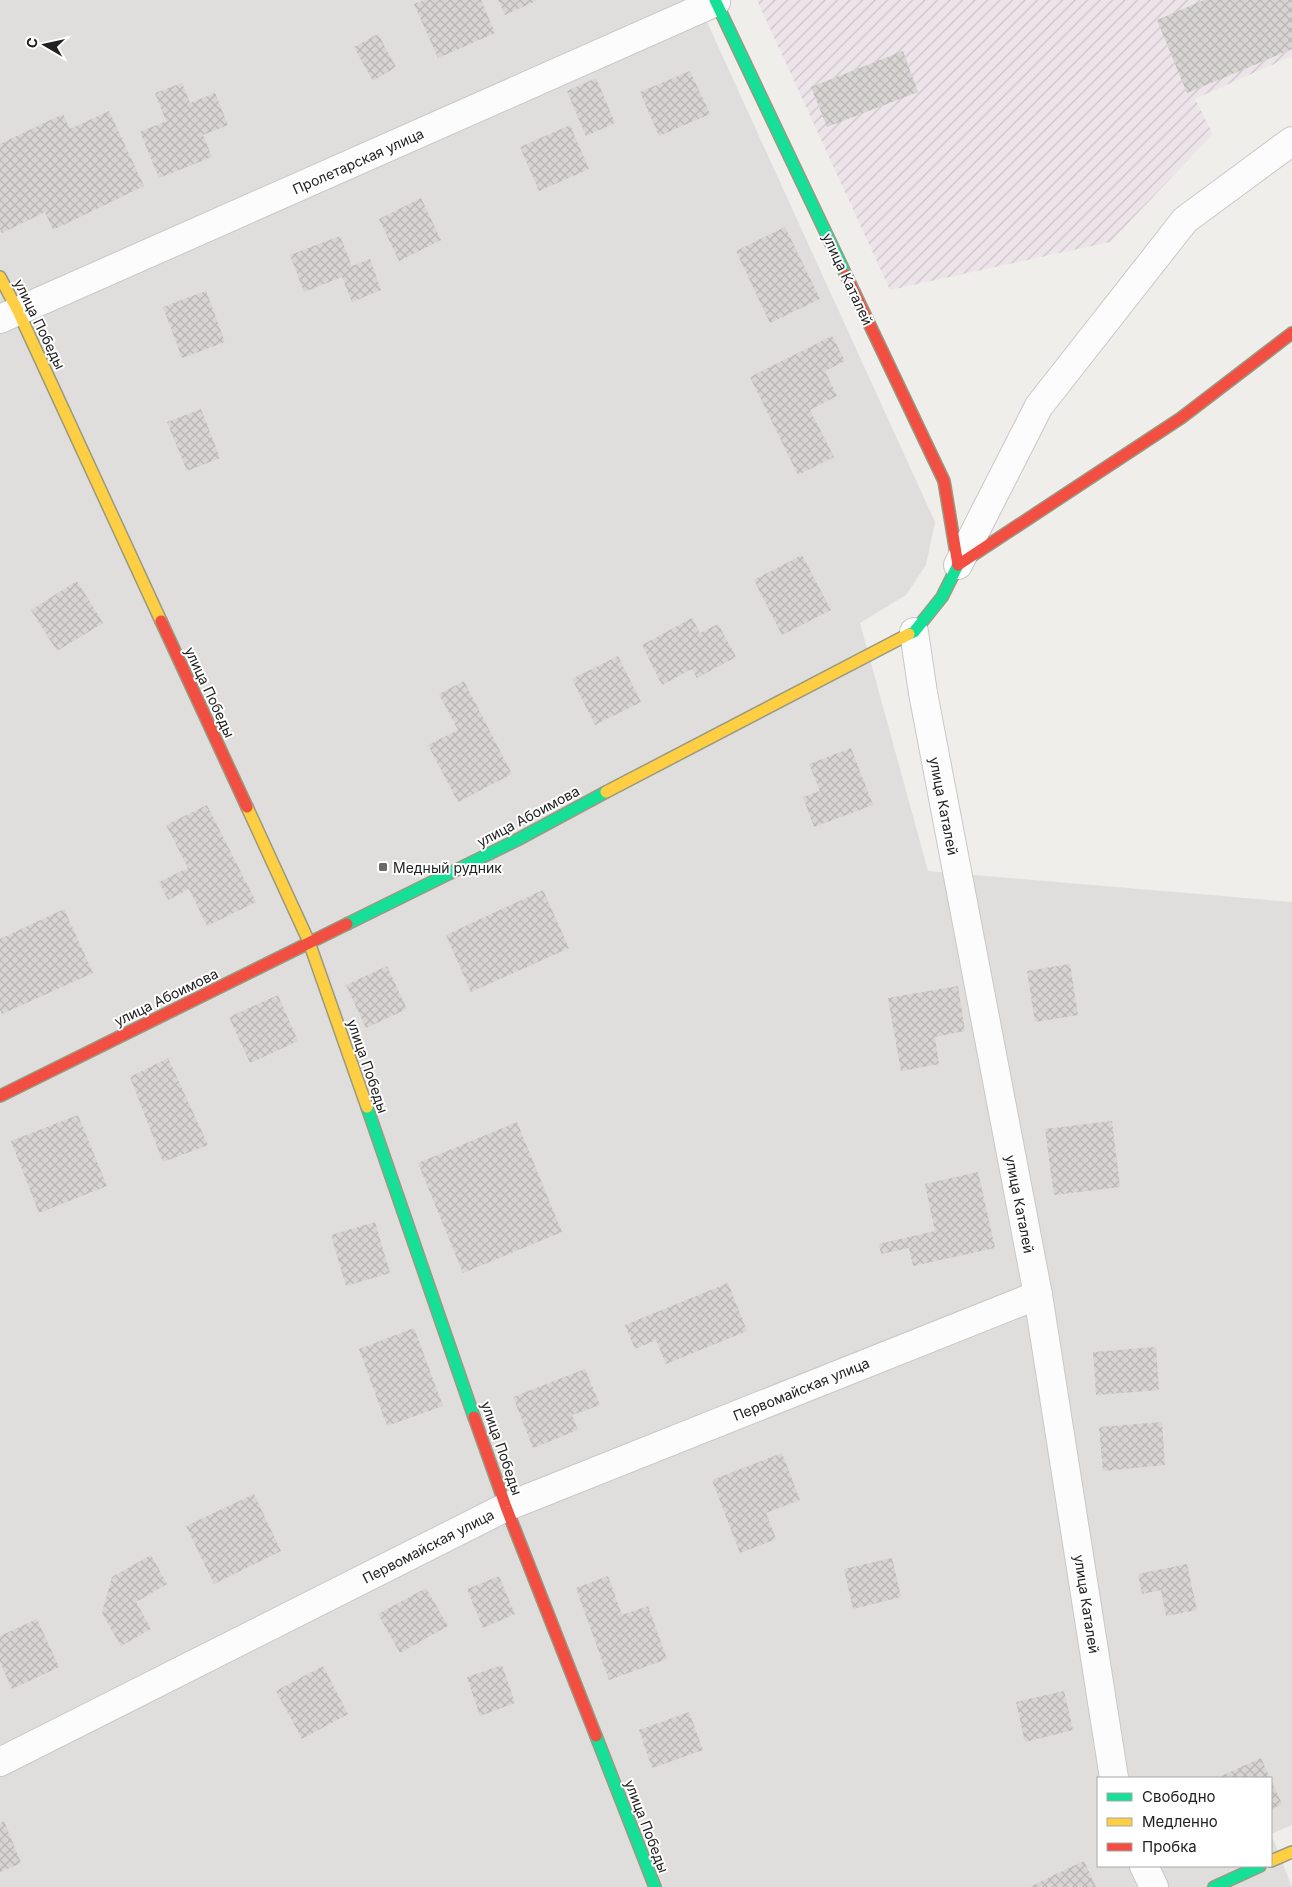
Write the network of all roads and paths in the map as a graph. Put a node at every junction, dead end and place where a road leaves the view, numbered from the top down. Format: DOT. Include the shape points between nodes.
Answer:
graph roads {
  1 [pos="715,1"];
  2 [pos="1292,141"];
  3 [pos="0,277"];
  4 [pos="9,315"];
  5 [pos="1292,332"];
  6 [pos="958,566"];
  7 [pos="914,632"];
  8 [pos="309,942"];
  9 [pos="0,1096"];
  10 [pos="1038,1295"];
  11 [pos="506,1507"];
  12 [pos="0,1762"];
  13 [pos="1114,1777"];
  14 [pos="1292,1852"];
  15 [pos="1272,1861"];
  16 [pos="1144,1867"];
  17 [pos="1258,1867"];
  18 [pos="655,1887"];
  19 [pos="1154,1887"];
  20 [pos="1214,1887"];
  1 -- 4 [label="street, Пролетарская улица"];
  1 -- 6 [label="street, улица Каталей" via="944,481"];
  2 -- 6 [label="street" via="1185,220 1039,406"];
  3 -- 4 [label="street, улица Победы"];
  4 -- 8 [label="street, улица Победы"];
  5 -- 6 [label="street" via="1181,418"];
  6 -- 7 [label="street, улица Абоимова" via="942,597"];
  7 -- 8 [label="street, улица Абоимова" via="517,840"];
  7 -- 10 [label="street, улица Каталей" via="922,693"];
  8 -- 9 [label="street, улица Абоимова"];
  8 -- 11 [label="street, улица Победы"];
  10 -- 11 [label="street, Первомайская улица"];
  10 -- 13 [label="street, улица Каталей"];
  11 -- 12 [label="street, Первомайская улица"];
  11 -- 18 [label="street, улица Победы"];
  14 -- 15 [label="street"];
  16 -- 19 [label="street"];
  17 -- 20 [label="street"];
}
